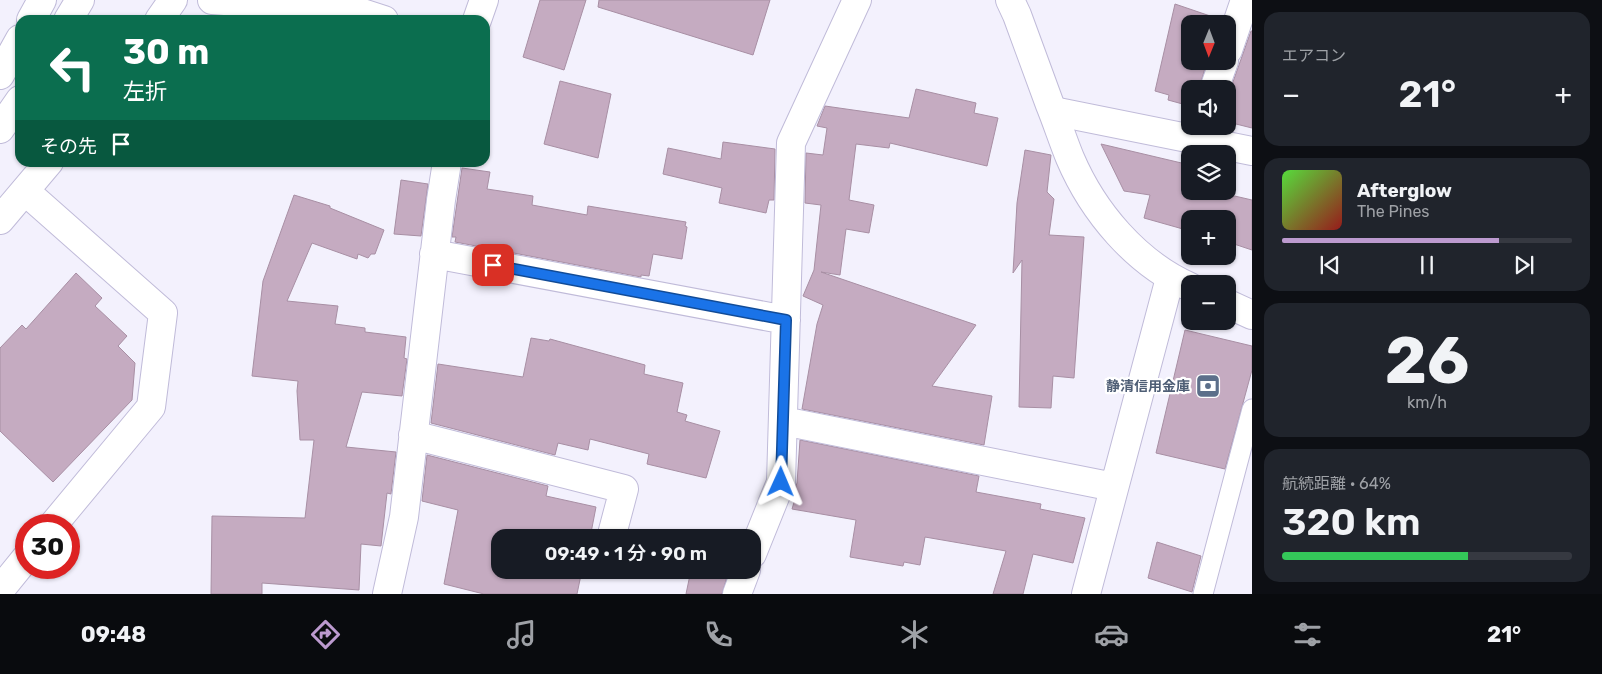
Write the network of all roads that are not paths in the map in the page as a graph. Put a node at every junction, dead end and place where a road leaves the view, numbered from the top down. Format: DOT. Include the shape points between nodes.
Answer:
graph roads {
  1 [pos="42,0"];
  2 [pos="80,0"];
  3 [pos="173,0"];
  4 [pos="212,0"];
  5 [pos="484,0"];
  6 [pos="857,0"];
  7 [pos="1010,0"];
  8 [pos="1244,0"];
  9 [pos="33,15"];
  10 [pos="71,15"];
  11 [pos="162,15"];
  12 [pos="368,15"];
  13 [pos="479,15"];
  14 [pos="1236,25"];
  15 [pos="15,48"];
  16 [pos="0,75"];
  17 [pos="15,107"];
  18 [pos="1053,111"];
  19 [pos="0,129"];
  20 [pos="1181,131"];
  21 [pos="1202,135"];
  22 [pos="1252,151"];
  23 [pos="45,167"];
  24 [pos="446,167"];
  25 [pos="25,191"];
  26 [pos="0,220"];
  27 [pos="434,254"];
  28 [pos="1180,282"];
  29 [pos="1236,308"];
  30 [pos="1252,315"];
  31 [pos="786,320"];
  32 [pos="1252,409"];
  33 [pos="783,421"];
  34 [pos="413,435"];
  35 [pos="1114,487"];
  36 [pos="63,514"];
  37 [pos="613,529"];
  38 [pos="761,532"];
  39 [pos="15,572"];
  40 [pos="743,579"];
  41 [pos="0,590"];
  42 [pos="387,594"];
  43 [pos="737,594"];
  44 [pos="1086,594"];
  45 [pos="1203,594"];
  1 -- 9 [label="main road"];
  2 -- 10 [label="main road"];
  3 -- 11 [label="main road"];
  4 -- 12 [label="main road" via="356,11"];
  5 -- 13 [label="main road"];
  6 -- 31 [label="main road" via="791,143"];
  7 -- 18 [label="main road"];
  8 -- 14 [label="main road"];
  15 -- 16 [label="main road"];
  17 -- 19 [label="main road"];
  18 -- 20 [label="main road"];
  18 -- 28 [label="main road" via="1070,159 1104,216 1126,242"];
  21 -- 22 [label="main road"];
  23 -- 25 [label="main road"];
  24 -- 27 [label="main road"];
  25 -- 26 [label="main road"];
  25 -- 36 [label="main road" via="163,313 151,407"];
  27 -- 31 [label="main road"];
  27 -- 34 [label="main road"];
  28 -- 35 [label="main road"];
  29 -- 30 [label="main road"];
  31 -- 33 [label="main road"];
  32 -- 45 [label="lane"];
  33 -- 35 [label="main road"];
  33 -- 38 [label="main road" via="781,482"];
  34 -- 37 [label="main road" via="624,489"];
  34 -- 42 [label="main road" via="404,517"];
  35 -- 44 [label="main road"];
  39 -- 41 [label="main road"];
  40 -- 43 [label="main road"];
}
